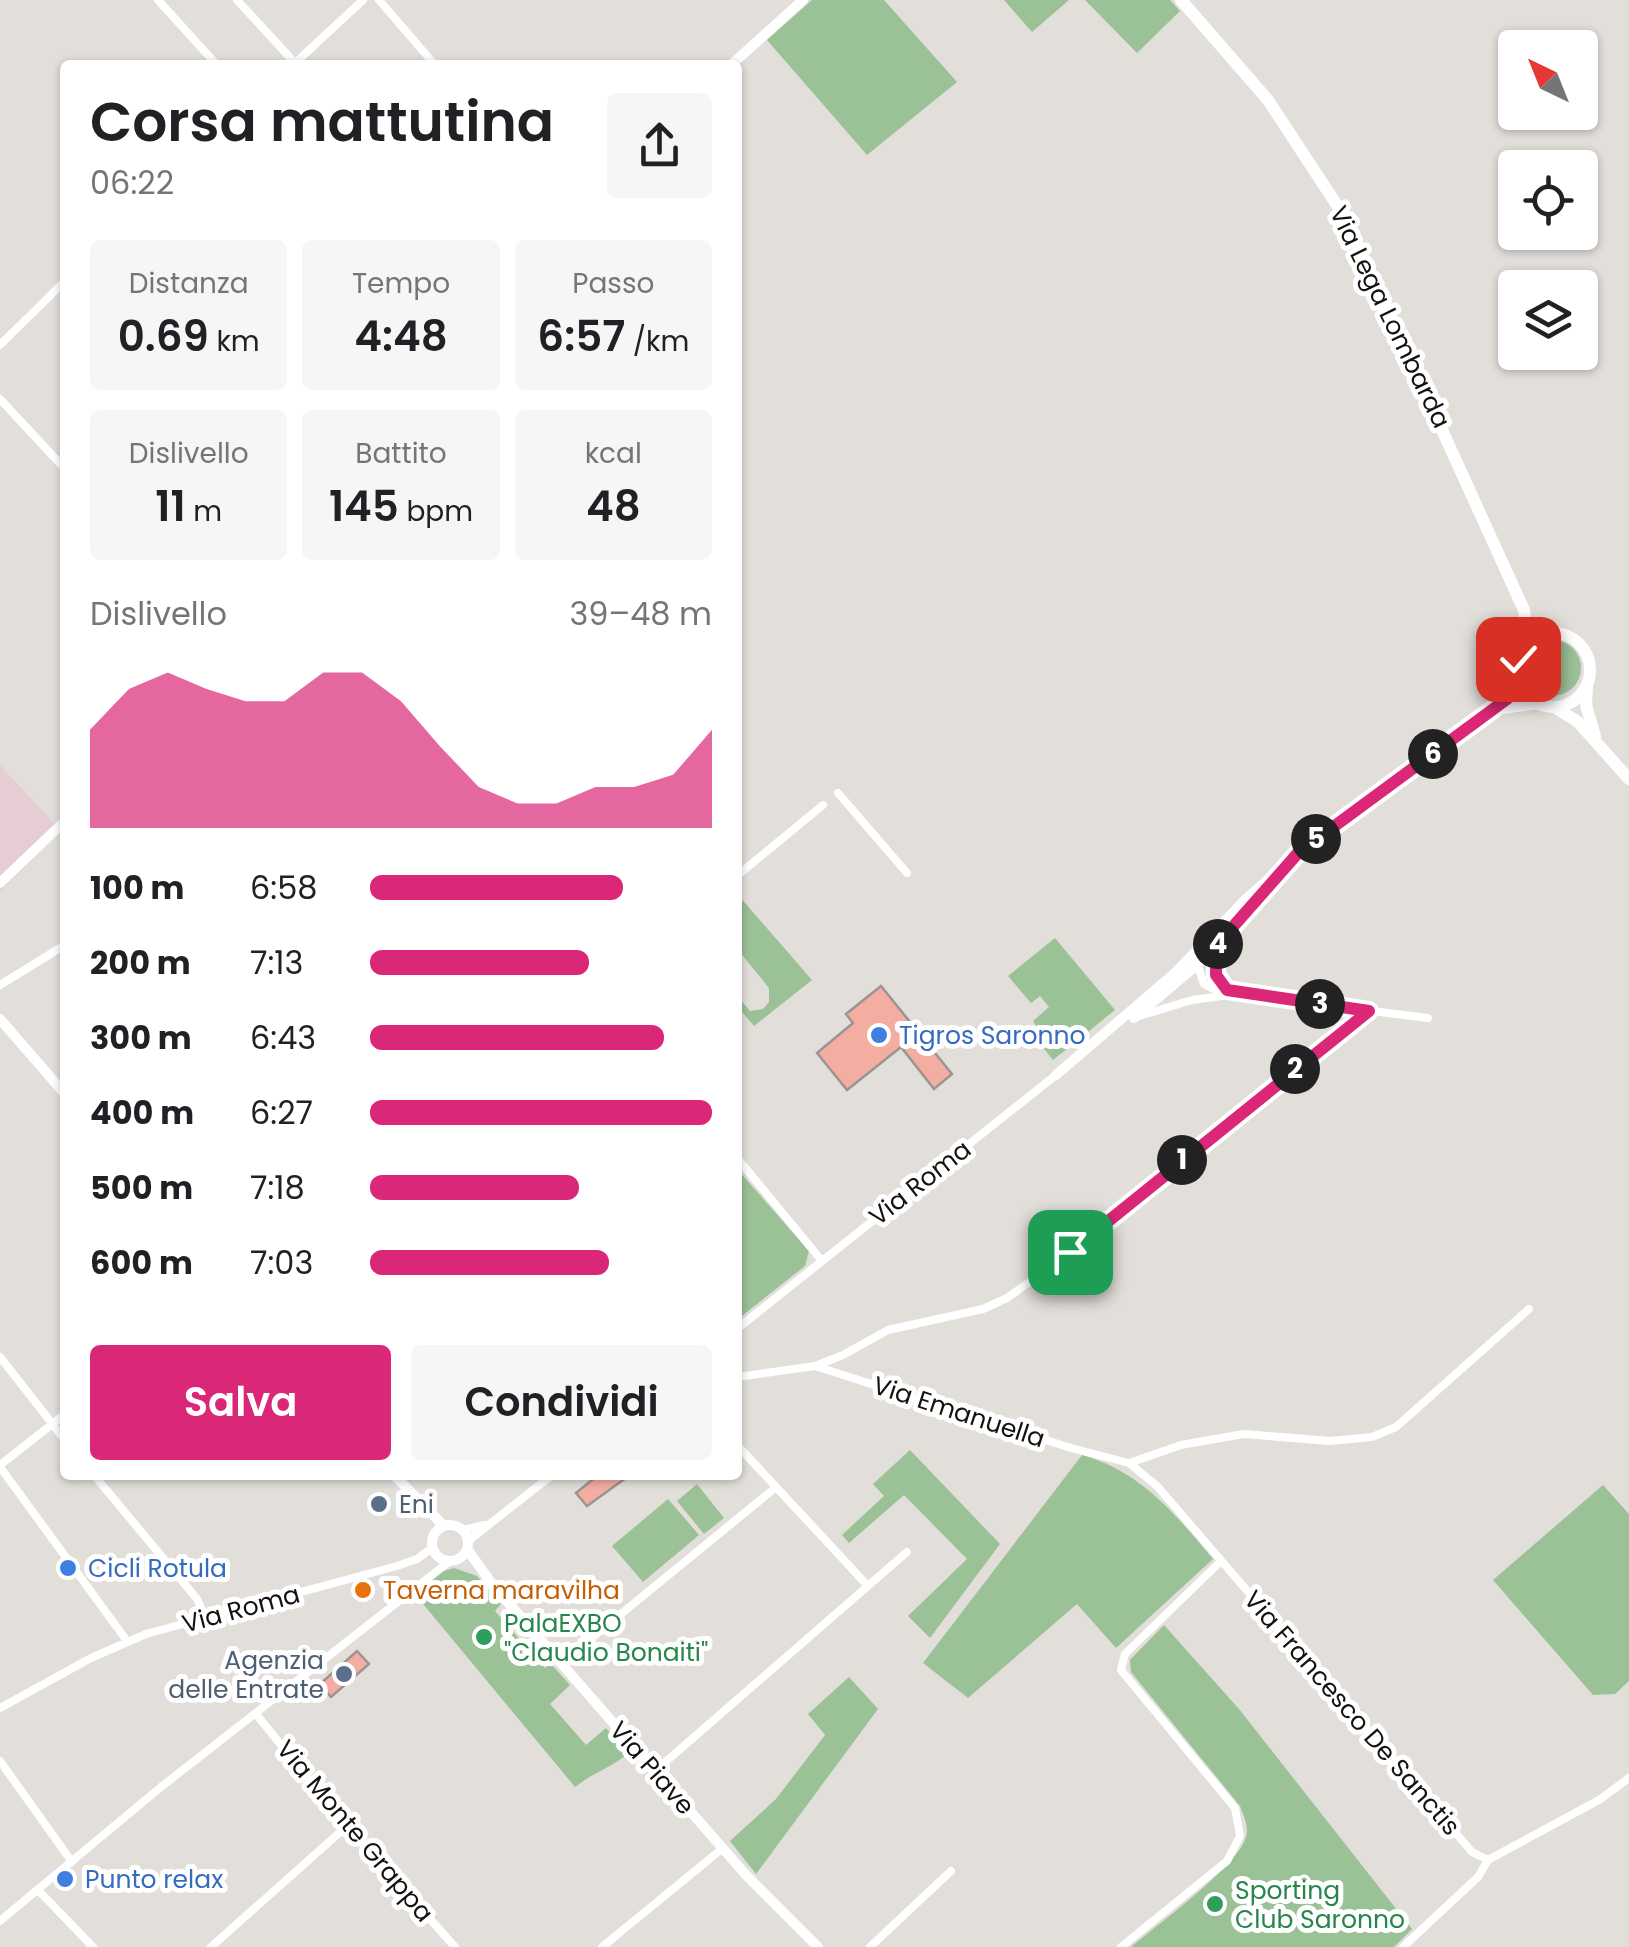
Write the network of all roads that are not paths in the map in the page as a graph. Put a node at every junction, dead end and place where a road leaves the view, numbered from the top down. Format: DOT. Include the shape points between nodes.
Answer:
graph roads {
  1 [pos="158,0"];
  2 [pos="237,0"];
  3 [pos="363,0"];
  4 [pos="379,0"];
  5 [pos="803,0"];
  6 [pos="1181,0"];
  7 [pos="212,60"];
  8 [pos="290,60"];
  9 [pos="298,60"];
  10 [pos="431,60"];
  11 [pos="737,60"];
  12 [pos="60,286"];
  13 [pos="0,345"];
  14 [pos="0,399"];
  15 [pos="60,465"];
  16 [pos="1524,610"];
  17 [pos="1558,632"];
  18 [pos="1524,646"];
  19 [pos="1517,680"];
  20 [pos="1587,685"];
  21 [pos="1539,704"];
  22 [pos="1554,707"];
  23 [pos="1495,710"];
  24 [pos="1598,742"];
  25 [pos="1629,778"];
  26 [pos="838,793"];
  27 [pos="823,805"];
  28 [pos="60,826"];
  29 [pos="1290,860"];
  30 [pos="742,871"];
  31 [pos="907,873"];
  32 [pos="0,883"];
  33 [pos="1216,946"];
  34 [pos="60,949"];
  35 [pos="1199,950"];
  36 [pos="1197,964"];
  37 [pos="2,983"];
  38 [pos="1242,994"];
  39 [pos="1369,1011"];
  40 [pos="1134,1018"];
  41 [pos="1428,1018"];
  42 [pos="0,1020"];
  43 [pos="1092,1048"];
  44 [pos="1056,1075"];
  45 [pos="60,1088"];
  46 [pos="742,1164"];
  47 [pos="822,1261"];
  48 [pos="1529,1309"];
  49 [pos="742,1325"];
  50 [pos="0,1357"];
  51 [pos="815,1366"];
  52 [pos="742,1376"];
  53 [pos="60,1418"];
  54 [pos="52,1424"];
  55 [pos="60,1434"];
  56 [pos="742,1451"];
  57 [pos="1129,1462"];
  58 [pos="0,1466"];
  59 [pos="98,1480"];
  60 [pos="398,1480"];
  61 [pos="546,1480"];
  62 [pos="774,1488"];
  63 [pos="439,1529"];
  64 [pos="466,1540"];
  65 [pos="432,1548"];
  66 [pos="907,1552"];
  67 [pos="452,1561"];
  68 [pos="1220,1561"];
  69 [pos="492,1584"];
  70 [pos="868,1586"];
  71 [pos="205,1618"];
  72 [pos="127,1641"];
  73 [pos="561,1663"];
  74 [pos="0,1708"];
  75 [pos="256,1714"];
  76 [pos="0,1761"];
  77 [pos="655,1771"];
  78 [pos="1629,1778"];
  79 [pos="348,1826"];
  80 [pos="722,1848"];
  81 [pos="1488,1860"];
  82 [pos="72,1862"];
  83 [pos="951,1871"];
  84 [pos="38,1890"];
  85 [pos="26,1899"];
  86 [pos="50,1906"];
  87 [pos="0,1921"];
  88 [pos="93,1947"];
  89 [pos="211,1947"];
  90 [pos="455,1947"];
  91 [pos="602,1947"];
  92 [pos="818,1947"];
  93 [pos="870,1947"];
  94 [pos="1122,1947"];
  95 [pos="1403,1947"];
  1 -- 7 [label="street"];
  2 -- 8 [label="street"];
  3 -- 9 [label="street"];
  4 -- 10 [label="street"];
  5 -- 11 [label="street"];
  6 -- 16 [label="main road, Via Lega Lombarda" via="1268,100 1346,219"];
  12 -- 13 [label="street"];
  14 -- 15 [label="street"];
  16 -- 17 [label="main road"];
  16 -- 18 [label="main road, Via Lega Lombarda"];
  17 -- 18 [label="main road"];
  17 -- 20 [label="main road" via="1575,639 1588,656"];
  18 -- 19 [label="main road"];
  19 -- 21 [label="main road"];
  19 -- 23 [label="street"];
  20 -- 22 [label="main road" via="1571,702"];
  20 -- 24 [label="main road"];
  21 -- 22 [label="main road"];
  21 -- 23 [label="street"];
  22 -- 24 [label="main road"];
  23 -- 29 [label="street"];
  24 -- 25 [label="main road"];
  26 -- 31 [label="street"];
  27 -- 30 [label="street"];
  28 -- 32 [label="street"];
  29 -- 33 [label="street"];
  29 -- 35 [label="street"];
  33 -- 36 [label="street"];
  33 -- 38 [label="street" via="1216,975 1227,990"];
  34 -- 37 [label="street"];
  35 -- 36 [label="street"];
  35 -- 43 [label="street"];
  36 -- 38 [label="street" via="1204,984"];
  36 -- 40 [label="street"];
  38 -- 39 [label="street"];
  38 -- 40 [label="street"];
  39 -- 41 [label="street"];
  39 -- 51 [label="street" via="1008,1298 888,1330"];
  40 -- 43 [label="street"];
  42 -- 45 [label="street"];
  43 -- 44 [label="street"];
  44 -- 47 [label="street, Via Roma"];
  46 -- 47 [label="street"];
  47 -- 49 [label="street, Via Roma"];
  48 -- 57 [label="street" via="1396,1427 1372,1437 1244,1434"];
  50 -- 54 [label="street"];
  51 -- 52 [label="street"];
  51 -- 57 [label="street, Via Emanuella"];
  53 -- 54 [label="street"];
  54 -- 55 [label="street"];
  54 -- 58 [label="street"];
  56 -- 62 [label="street"];
  57 -- 68 [label="street, Via Francesco De Sanctis"];
  58 -- 72 [label="street"];
  59 -- 71 [label="street" via="197,1599"];
  60 -- 63 [label="street"];
  61 -- 64 [label="street"];
  62 -- 70 [label="street"];
  62 -- 73 [label="street"];
  63 -- 64 [label="street"];
  63 -- 65 [label="street"];
  64 -- 67 [label="street"];
  64 -- 69 [label="street, Via Piave"];
  65 -- 67 [label="street, Via Piave"];
  65 -- 71 [label="street, Via Roma" via="396,1566"];
  66 -- 70 [label="street"];
  67 -- 69 [label="street, Via Piave"];
  67 -- 75 [label="street"];
  68 -- 81 [label="street, Via Francesco De Sanctis" via="1472,1852"];
  68 -- 94 [label="street" via="1125,1654 1121,1670 1235,1808 1240,1836 1227,1861"];
  69 -- 73 [label="street, Via Piave"];
  70 -- 77 [label="street"];
  71 -- 72 [label="street, Via Roma"];
  72 -- 74 [label="street, Via Roma"];
  73 -- 77 [label="street, Via Piave"];
  75 -- 79 [label="street, Via Monte Grappa"];
  75 -- 82 [label="street"];
  76 -- 82 [label="street"];
  77 -- 80 [label="street, Via Piave"];
  78 -- 81 [label="street"];
  79 -- 89 [label="street"];
  79 -- 90 [label="street, Via Monte Grappa"];
  80 -- 91 [label="street"];
  80 -- 92 [label="street, Via Piave"];
  81 -- 95 [label="street"];
  82 -- 84 [label="street"];
  83 -- 93 [label="street"];
  84 -- 85 [label="street"];
  84 -- 86 [label="street"];
  85 -- 86 [label="street"];
  85 -- 87 [label="street"];
  86 -- 88 [label="street"];
}
